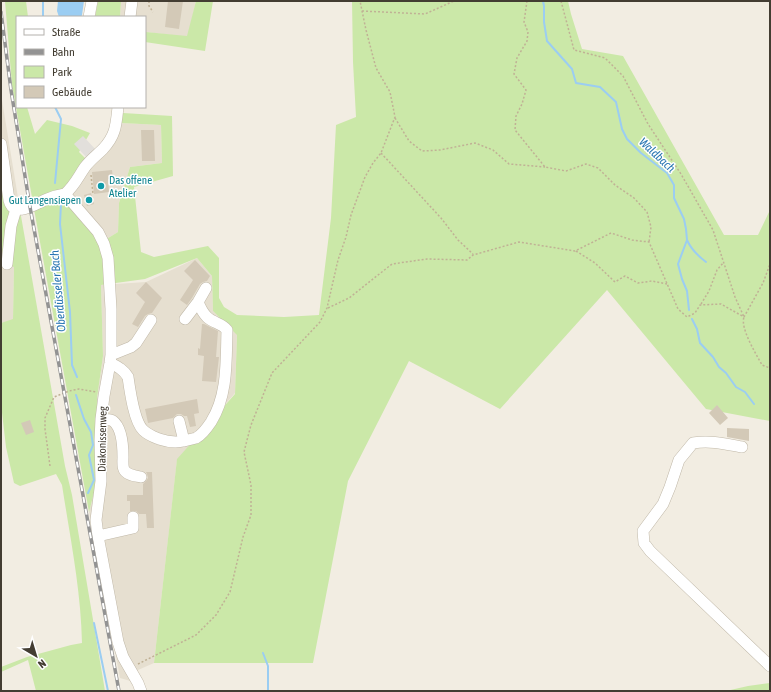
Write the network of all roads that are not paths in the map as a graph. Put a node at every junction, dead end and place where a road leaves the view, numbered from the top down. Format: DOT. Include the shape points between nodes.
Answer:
graph roads {
  1 [pos="92,1"];
  2 [pos="132,1"];
  3 [pos="89,16"];
  4 [pos="130,16"];
  5 [pos="118,108"];
  6 [pos="1,144"];
  7 [pos="65,194"];
  8 [pos="16,209"];
  9 [pos="7,264"];
  10 [pos="206,288"];
  11 [pos="198,302"];
  12 [pos="185,319"];
  13 [pos="151,320"];
  14 [pos="111,359"];
  15 [pos="101,419"];
  16 [pos="179,421"];
  17 [pos="184,441"];
  18 [pos="742,447"];
  19 [pos="141,477"];
  20 [pos="133,517"];
  21 [pos="98,536"];
  22 [pos="770,666"];
  23 [pos="141,691"];
  1 -- 3 [label="street"];
  2 -- 4 [label="street"];
  5 -- 7 [label="street" via="111,140 91,158 75,184"];
  6 -- 8 [label="street" via="10,205"];
  7 -- 8 [label="street" via="30,207"];
  7 -- 14 [label="street, Diakonissenweg" via="98,232 108,258 112,309"];
  8 -- 9 [label="street" via="11,226"];
  10 -- 11 [label="street"];
  11 -- 12 [label="street"];
  11 -- 17 [label="street" via="206,317 227,330 225,383 220,404 208,426 195,438"];
  13 -- 14 [label="street" via="136,343"];
  14 -- 15 [label="street, Diakonissenweg"];
  14 -- 17 [label="street" via="128,377 137,420 143,430 164,440"];
  15 -- 19 [label="street" via="109,420 118,427 122,437 125,472"];
  15 -- 21 [label="street, Diakonissenweg" via="101,482 96,520"];
  16 -- 17 [label="street"];
  18 -- 22 [label="street" via="702,441 693,443 679,460 663,504 643,531 644,543"];
  20 -- 21 [label="street" via="133,528"];
  21 -- 23 [label="street, Diakonissenweg" via="118,642"];
}
